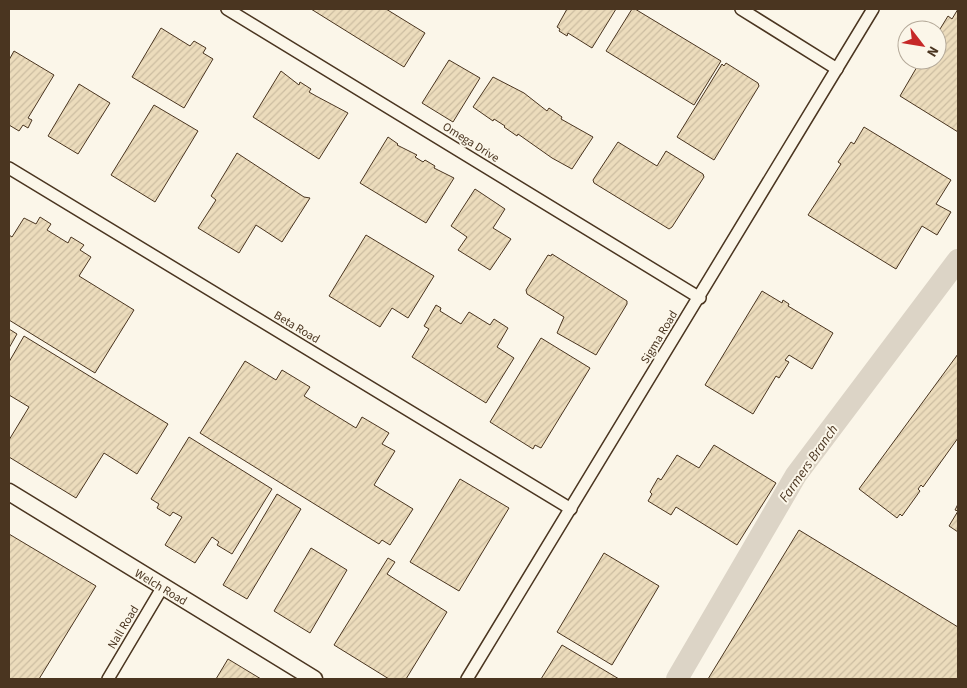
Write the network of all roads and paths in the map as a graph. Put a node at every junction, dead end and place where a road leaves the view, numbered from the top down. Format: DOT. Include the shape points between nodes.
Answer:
graph roads {
  1 [pos="227,9"];
  2 [pos="741,9"];
  3 [pos="873,9"];
  4 [pos="837,69"];
  5 [pos="9,168"];
  6 [pos="700,298"];
  7 [pos="9,492"];
  8 [pos="570,509"];
  9 [pos="162,588"];
  10 [pos="108,679"];
  11 [pos="314,679"];
  12 [pos="467,679"];
  1 -- 6 [label="street, Omega Drive"];
  2 -- 4 [label="street"];
  3 -- 4 [label="street, Sigma Road"];
  4 -- 6 [label="street, Sigma Road"];
  5 -- 8 [label="street, Beta Road"];
  6 -- 8 [label="street, Sigma Road"];
  7 -- 9 [label="street, Welch Road"];
  8 -- 12 [label="street, Sigma Road"];
  9 -- 10 [label="street, Nall Road"];
  9 -- 11 [label="street, Welch Road"];
}
